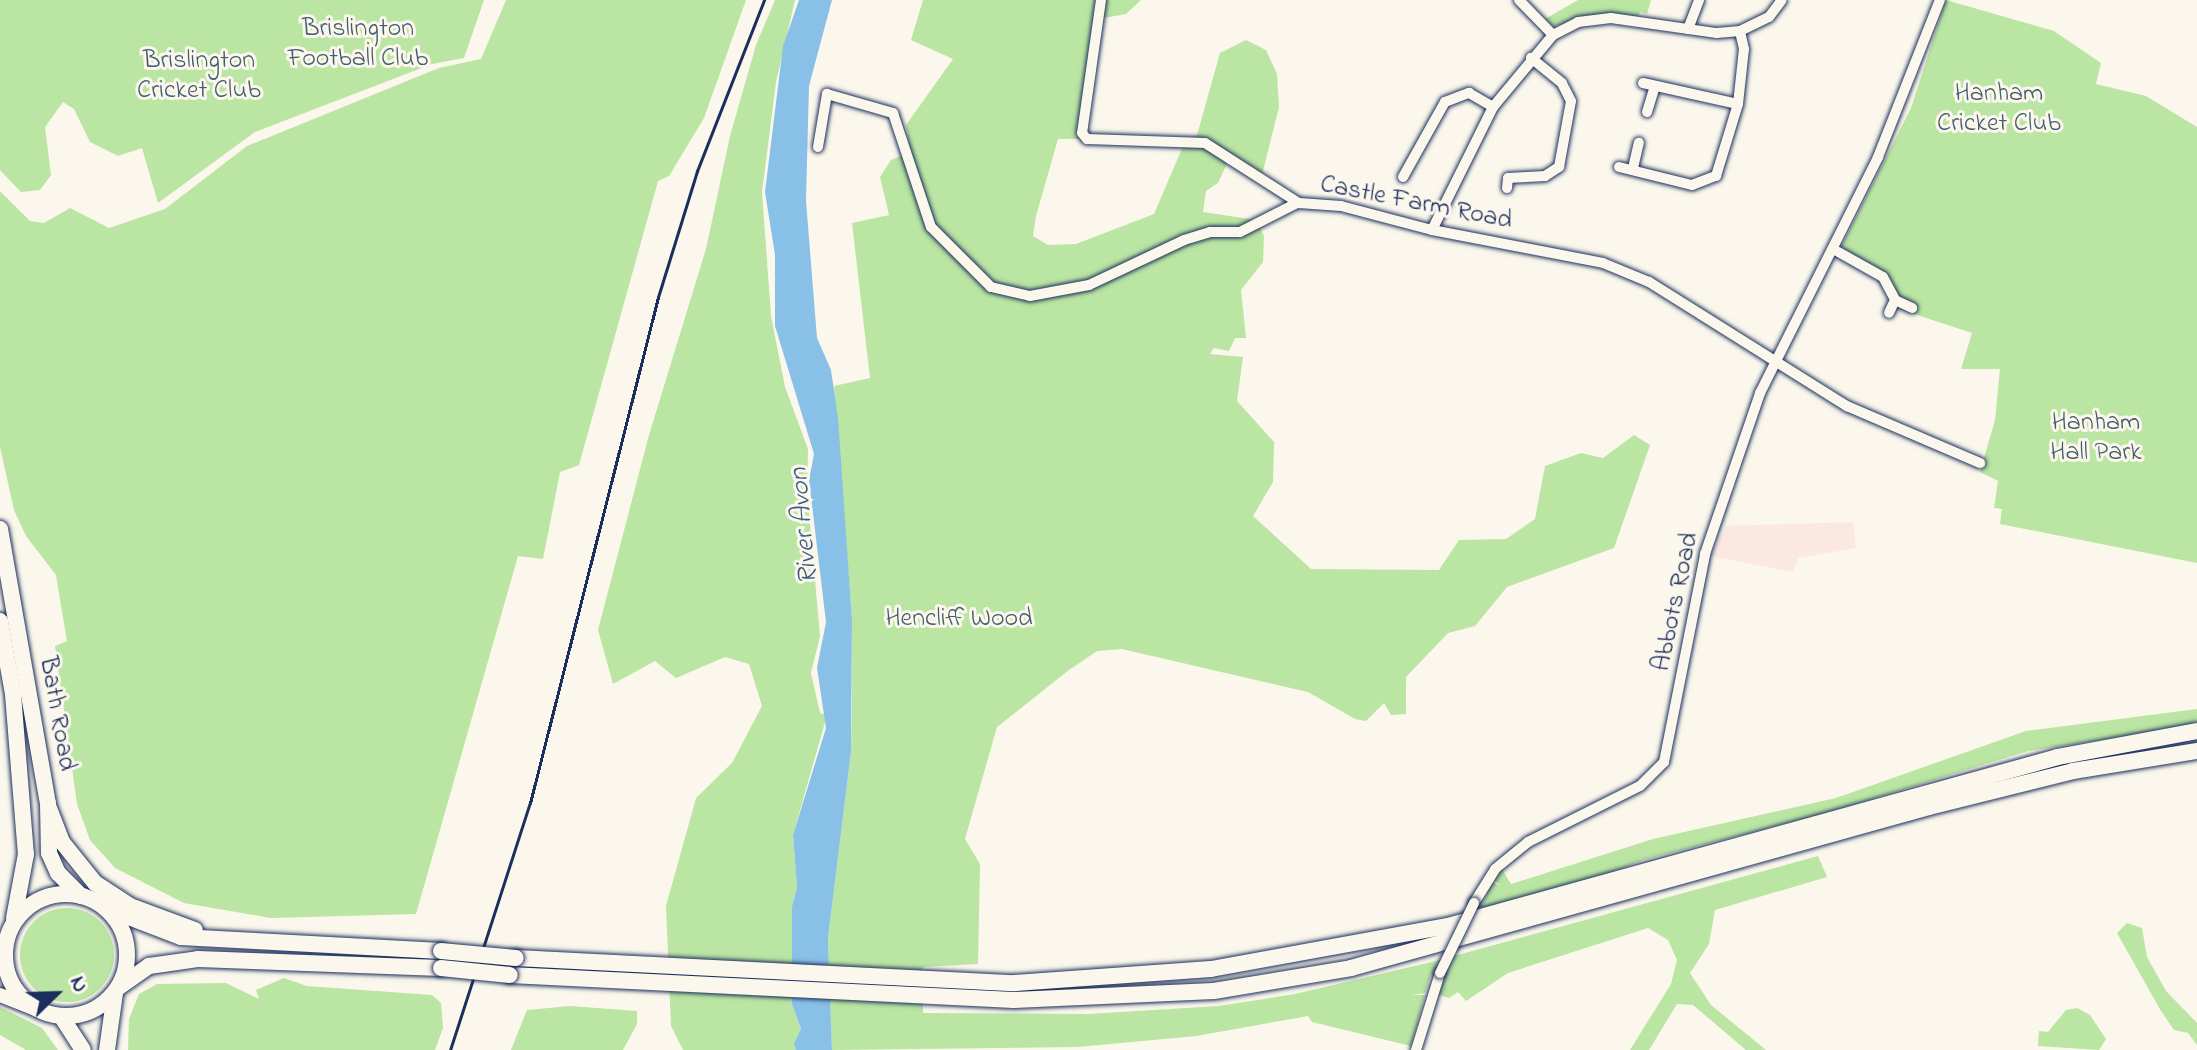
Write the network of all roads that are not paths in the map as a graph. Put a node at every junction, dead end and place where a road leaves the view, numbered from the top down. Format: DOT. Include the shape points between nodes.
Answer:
graph roads {
  1 [pos="1101,0"];
  2 [pos="1519,0"];
  3 [pos="1699,0"];
  4 [pos="1782,0"];
  5 [pos="1940,0"];
  6 [pos="1688,29"];
  7 [pos="1740,31"];
  8 [pos="1553,35"];
  9 [pos="1531,58"];
  10 [pos="1643,83"];
  11 [pos="1655,86"];
  12 [pos="1738,104"];
  13 [pos="1493,107"];
  14 [pos="1647,112"];
  15 [pos="1639,143"];
  16 [pos="818,147"];
  17 [pos="1619,167"];
  18 [pos="1633,168"];
  19 [pos="1403,177"];
  20 [pos="1507,188"];
  21 [pos="1299,203"];
  22 [pos="1432,230"];
  23 [pos="1833,249"];
  24 [pos="1895,300"];
  25 [pos="1912,308"];
  26 [pos="1889,313"];
  27 [pos="1772,360"];
  28 [pos="1980,463"];
  29 [pos="0,529"];
  30 [pos="0,621"];
  31 [pos="2197,731"];
  32 [pos="2197,751"];
  33 [pos="48,803"];
  34 [pos="81,896"];
  35 [pos="103,907"];
  36 [pos="6,939"];
  37 [pos="288,944"];
  38 [pos="441,959"];
  39 [pos="654,971"];
  40 [pos="932,988"];
  41 [pos="117,989"];
  42 [pos="0,995"];
  43 [pos="38,1010"];
  44 [pos="61,1016"];
  45 [pos="83,1050"];
  46 [pos="107,1050"];
  47 [pos="1416,1050"];
  1 -- 21 [label="street, Castle Farm Road" via="1083,137 1205,143"];
  2 -- 8 [label="street"];
  3 -- 6 [label="street"];
  4 -- 7 [label="street" via="1769,17"];
  5 -- 23 [label="street, Abbots Road" via="1910,87"];
  6 -- 7 [label="street"];
  6 -- 8 [label="street" via="1611,18 1578,22"];
  7 -- 12 [label="street" via="1744,49"];
  8 -- 9 [label="street"];
  9 -- 13 [label="street"];
  9 -- 20 [label="street" via="1568,91 1569,114 1559,167 1545,176 1508,178"];
  10 -- 11 [label="street"];
  11 -- 12 [label="street"];
  11 -- 14 [label="street"];
  12 -- 18 [label="street" via="1720,168 1707,183 1692,185"];
  13 -- 19 [label="street" via="1469,93 1445,102"];
  13 -- 22 [label="street"];
  15 -- 18 [label="street"];
  16 -- 21 [label="street" via="827,94 893,113 931,227 991,287 1030,296 1089,285 1184,240 1210,232 1240,232 1287,204"];
  17 -- 18 [label="street"];
  21 -- 22 [label="street, Castle Farm Road" via="1341,206"];
  22 -- 27 [label="street, Castle Farm Road" via="1603,263 1649,282"];
  23 -- 24 [label="street" via="1878,273"];
  23 -- 27 [label="street, Abbots Road"];
  24 -- 25 [label="street"];
  24 -- 26 [label="street"];
  27 -- 28 [label="street, Castle Farm Road" via="1847,406"];
  27 -- 47 [label="street, Abbots Road, bridge" via="1705,554 1664,762 1640,786 1528,842 1495,869 1440,973"];
  29 -- 33 [label="highway, Bath Road"];
  30 -- 36 [label="highway, Bath Road" via="13,694 26,854"];
  31 -- 40 [label="highway" via="2058,757 1448,926 1345,948 1135,978"];
  32 -- 40 [label="highway" via="2073,771 1929,807 1435,948 1301,978 1141,998"];
  33 -- 34 [label="highway, Bath Road" via="44,822 51,863"];
  33 -- 37 [label="highway" via="62,842 80,869 130,906 197,930"];
  34 -- 35 [label="highway"];
  34 -- 36 [label="highway" via="42,899"];
  35 -- 37 [label="highway" via="167,934"];
  35 -- 41 [label="highway" via="124,939"];
  36 -- 43 [label="highway" via="11,982"];
  37 -- 38 [label="highway"];
  38 -- 39 [label="highway, bridge" via="516,958"];
  38 -- 39 [label="highway, bridge" via="510,975"];
  38 -- 41 [label="highway" via="198,959 149,966"];
  39 -- 40 [label="highway"];
  41 -- 44 [label="highway" via="89,1012"];
  41 -- 46 [label="highway"];
  42 -- 43 [label="main road"];
  43 -- 44 [label="highway"];
  44 -- 45 [label="highway"];
}
